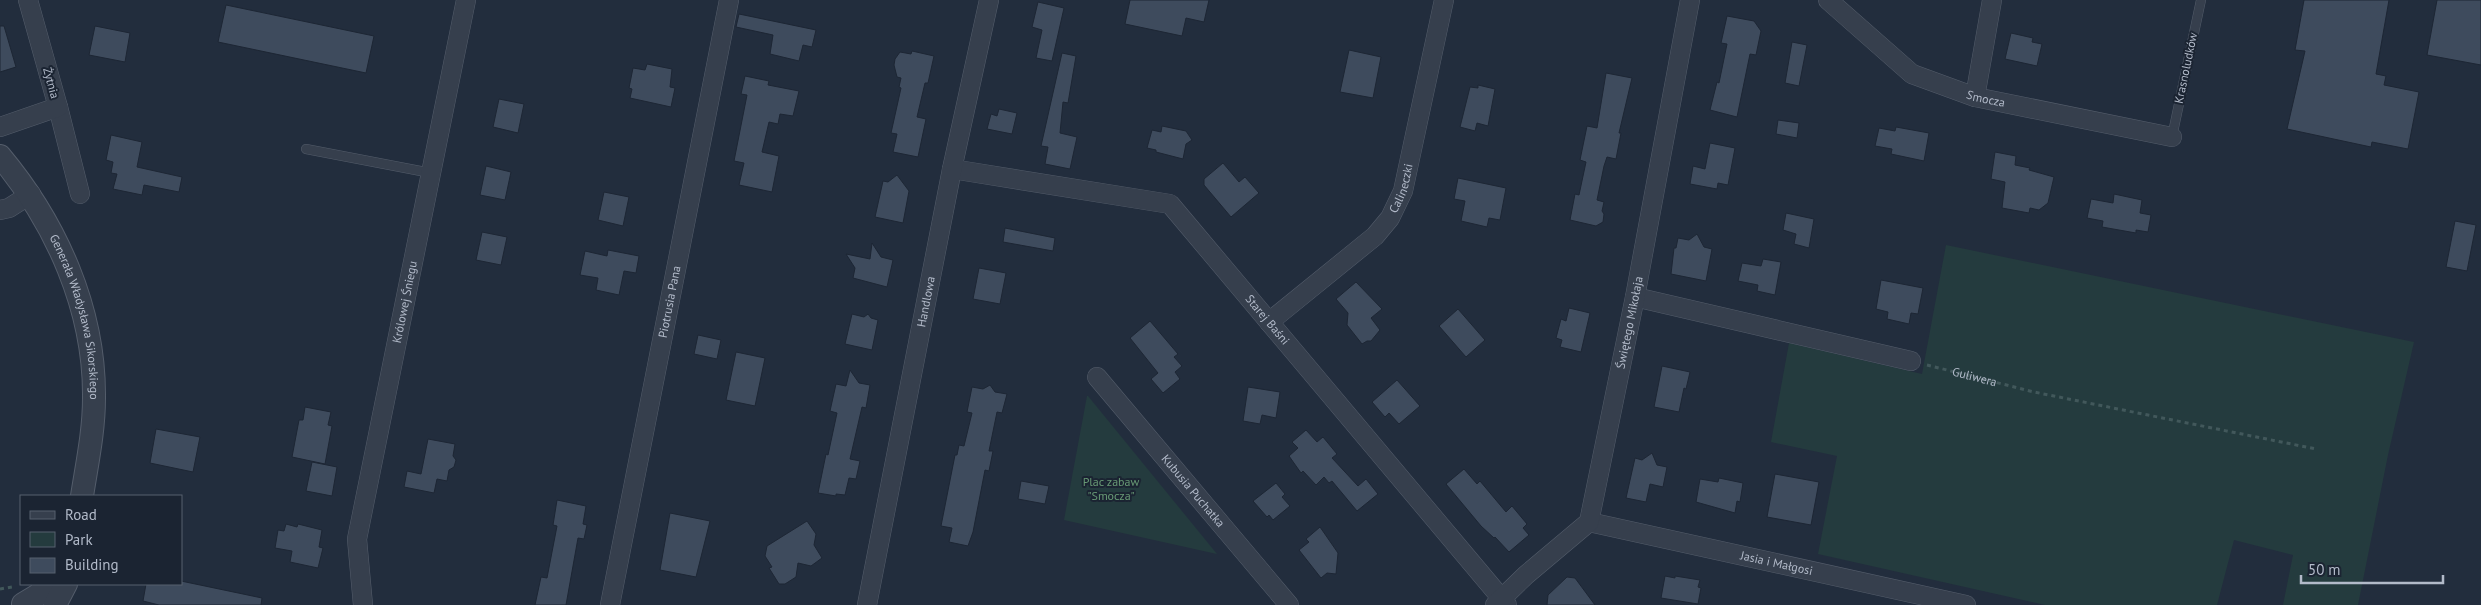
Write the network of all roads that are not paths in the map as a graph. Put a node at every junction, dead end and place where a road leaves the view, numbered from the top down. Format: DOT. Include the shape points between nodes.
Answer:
graph roads {
  1 [pos="28,0"];
  2 [pos="466,0"];
  3 [pos="729,0"];
  4 [pos="989,0"];
  5 [pos="1444,0"];
  6 [pos="1690,0"];
  7 [pos="1828,0"];
  8 [pos="1992,0"];
  9 [pos="2201,0"];
  10 [pos="1975,97"];
  11 [pos="58,107"];
  12 [pos="0,126"];
  13 [pos="2172,136"];
  14 [pos="306,149"];
  15 [pos="0,156"];
  16 [pos="952,170"];
  17 [pos="431,173"];
  18 [pos="30,194"];
  19 [pos="80,194"];
  20 [pos="0,210"];
  21 [pos="1635,297"];
  22 [pos="1269,322"];
  23 [pos="1912,361"];
  24 [pos="1097,377"];
  25 [pos="82,495"];
  26 [pos="1589,522"];
  27 [pos="47,585"];
  28 [pos="65,585"];
  29 [pos="1501,603"];
  30 [pos="18,605"];
  31 [pos="55,605"];
  32 [pos="363,605"];
  33 [pos="610,605"];
  34 [pos="867,605"];
  35 [pos="1289,605"];
  36 [pos="1966,605"];
  1 -- 11 [label="street, Żytnia"];
  2 -- 17 [label="street, Królowej Śniegu"];
  3 -- 33 [label="street, Piotrusia Pana"];
  4 -- 16 [label="street, Handlowa"];
  5 -- 22 [label="street, Calineczki" via="1403,191 1390,218 1375,236"];
  6 -- 21 [label="street, Świętego Mikołaja"];
  7 -- 10 [label="street, Smocza" via="1912,74"];
  8 -- 10 [label="street"];
  9 -- 13 [label="lane, Krasnoludków"];
  10 -- 13 [label="street, Smocza"];
  11 -- 12 [label="street, Żytnia"];
  11 -- 19 [label="street"];
  14 -- 17 [label="lane"];
  15 -- 18 [label="street, Generała Władysława Sikorskiego"];
  16 -- 22 [label="street, Starej Baśni" via="1170,204"];
  16 -- 34 [label="street, Handlowa"];
  17 -- 32 [label="street, Królowej Śniegu" via="357,539"];
  18 -- 20 [label="street"];
  18 -- 25 [label="street, Generała Władysława Sikorskiego" via="59,245 87,334 94,376 94,416"];
  21 -- 23 [label="street"];
  21 -- 26 [label="street, Świętego Mikołaja"];
  22 -- 29 [label="street, Starej Baśni"];
  24 -- 35 [label="street, Kubusia Puchatka"];
  26 -- 29 [label="street" via="1526,575"];
  26 -- 36 [label="street, Jasia i Małgosi"];
  27 -- 30 [label="street" via="38,595"];
  28 -- 31 [label="street"];
}
